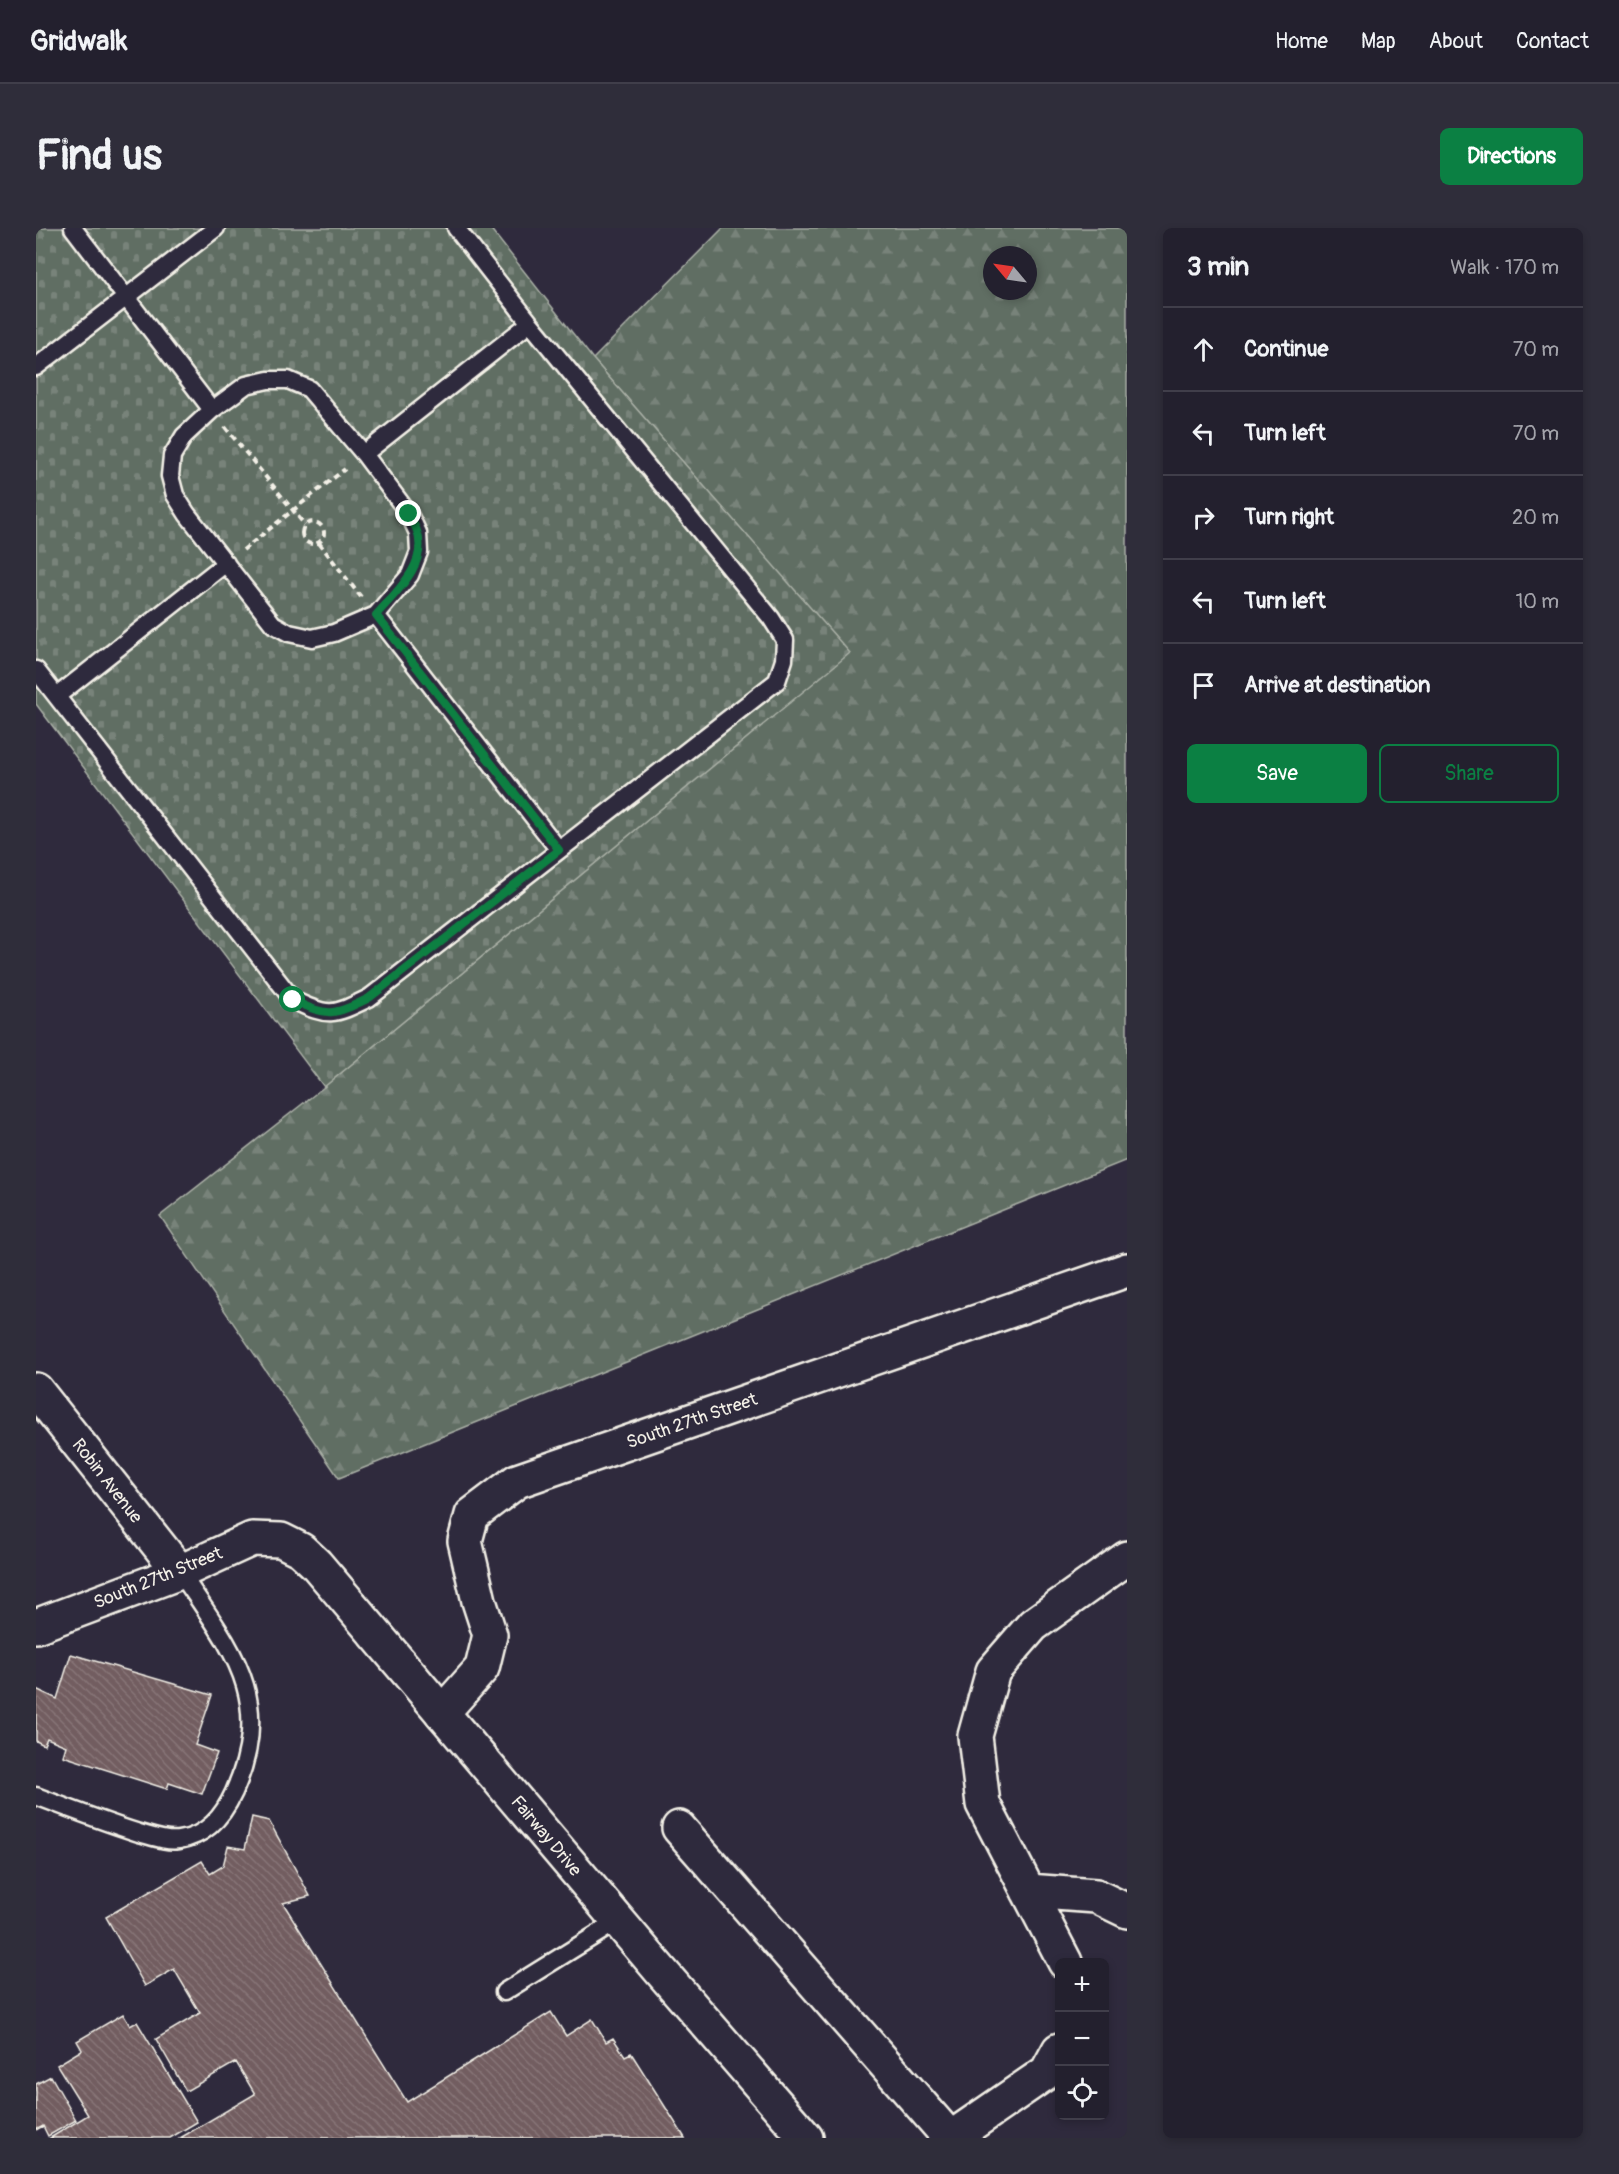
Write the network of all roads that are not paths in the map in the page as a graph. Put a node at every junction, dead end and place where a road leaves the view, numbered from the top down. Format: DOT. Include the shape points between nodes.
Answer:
graph roads {
  1 [pos="73,228"];
  2 [pos="216,228"];
  3 [pos="456,228"];
  4 [pos="125,296"];
  5 [pos="530,323"];
  6 [pos="36,366"];
  7 [pos="212,410"];
  8 [pos="364,454"];
  9 [pos="226,563"];
  10 [pos="376,615"];
  11 [pos="36,670"];
  12 [pos="57,696"];
  13 [pos="559,850"];
  14 [pos="1127,1270"];
  15 [pos="36,1390"];
  16 [pos="280,1540"];
  17 [pos="1127,1558"];
  18 [pos="180,1572"];
  19 [pos="36,1626"];
  20 [pos="442,1713"];
  21 [pos="36,1796"];
  22 [pos="679,1828"];
  23 [pos="1028,1891"];
  24 [pos="1127,1911"];
  25 [pos="618,1921"];
  26 [pos="1063,1958"];
  27 [pos="504,1992"];
  28 [pos="1055,2057"];
  29 [pos="806,2138"];
  30 [pos="950,2138"];
  1 -- 4 [label="lane"];
  2 -- 4 [label="lane"];
  3 -- 5 [label="lane"];
  4 -- 6 [label="lane"];
  4 -- 7 [label="lane"];
  5 -- 8 [label="lane"];
  5 -- 13 [label="lane" via="785,640 777,681"];
  7 -- 8 [label="lane" via="246,385 288,380 309,389"];
  7 -- 9 [label="lane" via="184,436 172,456 170,476 175,495"];
  8 -- 10 [label="lane" via="418,532 418,552 410,575"];
  9 -- 10 [label="lane" via="273,624 290,633 312,638"];
  9 -- 12 [label="lane"];
  10 -- 13 [label="lane"];
  11 -- 12 [label="lane"];
  12 -- 13 [label="lane" via="293,1000 318,1012 340,1012 369,998"];
  14 -- 20 [label="street, South 27th Street" via="517,1481 472,1515 465,1541 490,1635 482,1668"];
  15 -- 18 [label="street, Robin Avenue"];
  16 -- 18 [label="street, South 27th Street" via="252,1539"];
  16 -- 20 [label="street, Fairway Drive" via="301,1550 316,1564"];
  17 -- 23 [label="street" via="1033,1625 993,1671 975,1736 983,1804"];
  18 -- 19 [label="street, South 27th Street"];
  18 -- 21 [label="lane" via="233,1652 249,1701 249,1748 231,1800 208,1828 177,1840 104,1822"];
  20 -- 25 [label="street, Fairway Drive"];
  22 -- 30 [label="street"];
  23 -- 24 [label="street" via="1096,1896"];
  23 -- 26 [label="street"];
  25 -- 27 [label="lane"];
  25 -- 29 [label="street, Fairway Drive"];
  28 -- 30 [label="street" via="1047,2072"];
}
